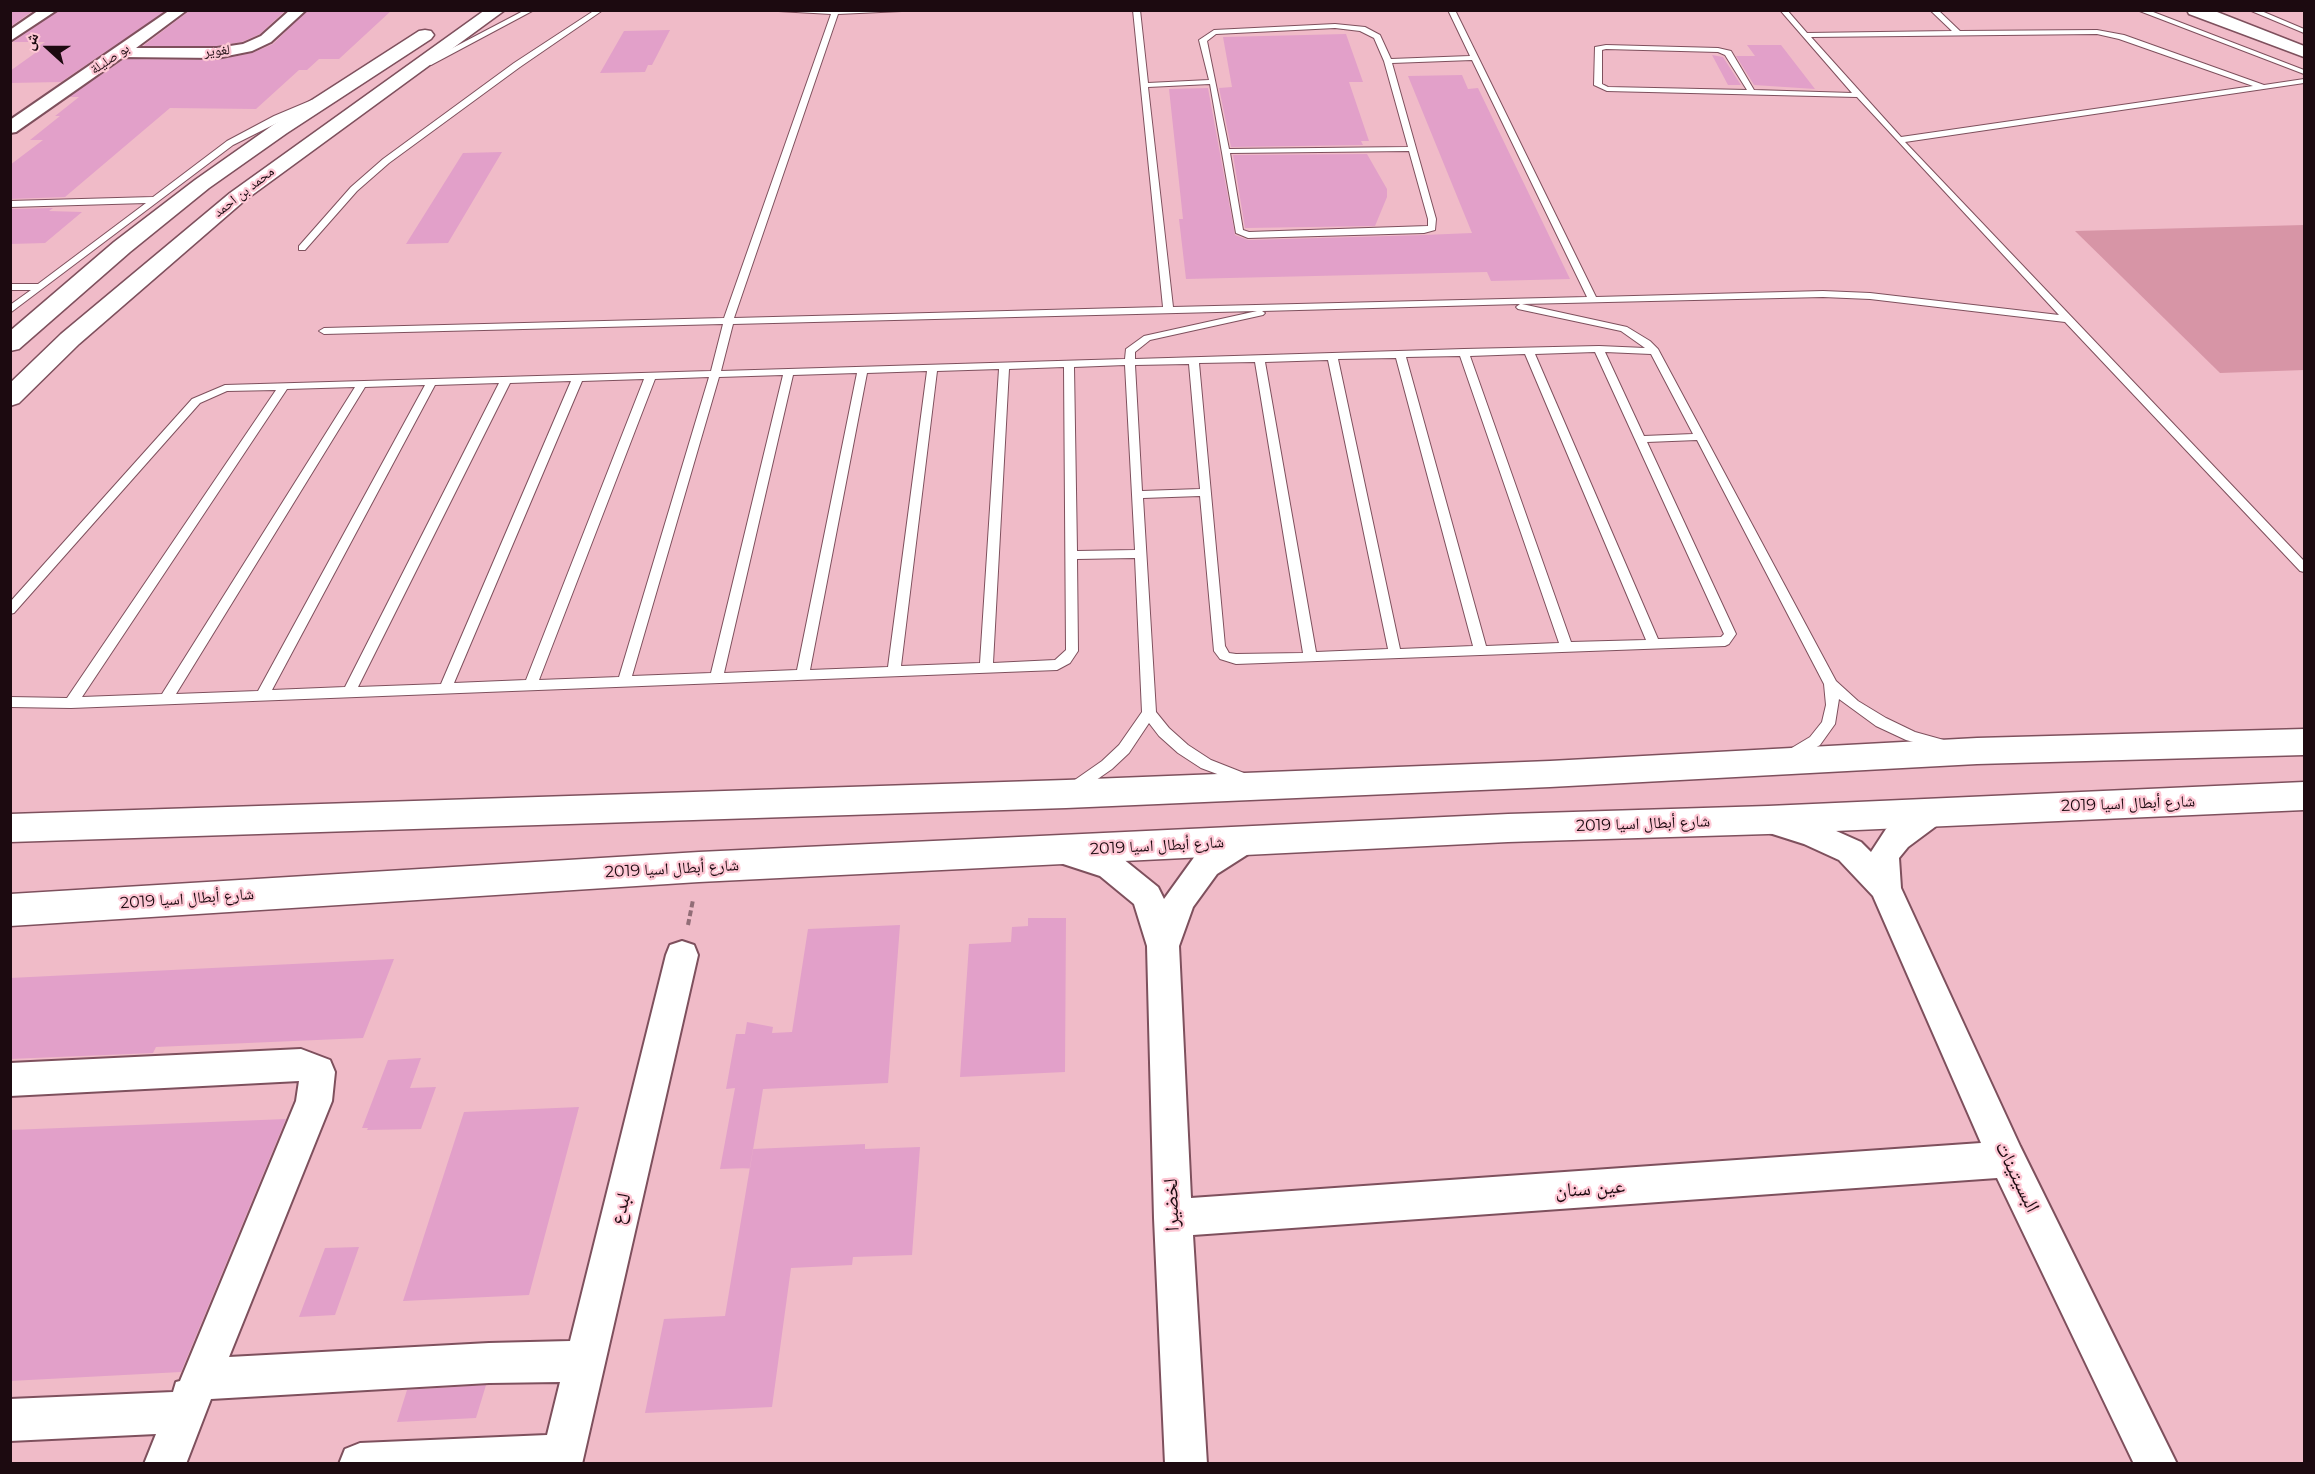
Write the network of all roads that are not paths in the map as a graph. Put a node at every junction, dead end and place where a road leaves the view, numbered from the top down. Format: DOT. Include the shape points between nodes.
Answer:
graph roads {
  1 [pos="50,10"];
  2 [pos="180,10"];
  3 [pos="299,10"];
  4 [pos="465,10"];
  5 [pos="497,10"];
  6 [pos="531,10"];
  7 [pos="600,10"];
  8 [pos="764,10"];
  9 [pos="920,10"];
  10 [pos="1136,10"];
  11 [pos="1451,10"];
  12 [pos="1783,10"];
  13 [pos="1933,10"];
  14 [pos="2140,10"];
  15 [pos="2195,10"];
  16 [pos="2252,10"];
  17 [pos="835,12"];
  18 [pos="2304,31"];
  19 [pos="1805,34"];
  20 [pos="1959,34"];
  21 [pos="10,37"];
  22 [pos="122,52"];
  23 [pos="2304,52"];
  24 [pos="1474,58"];
  25 [pos="1388,62"];
  26 [pos="2304,72"];
  27 [pos="408,73"];
  28 [pos="2304,81"];
  29 [pos="1213,82"];
  30 [pos="1144,85"];
  31 [pos="2263,87"];
  32 [pos="1752,92"];
  33 [pos="1859,95"];
  34 [pos="331,96"];
  35 [pos="45,104"];
  36 [pos="10,105"];
  37 [pos="10,129"];
  38 [pos="1899,140"];
  39 [pos="1413,149"];
  40 [pos="1225,151"];
  41 [pos="154,200"];
  42 [pos="10,204"];
  43 [pos="302,248"];
  44 [pos="10,287"];
  45 [pos="38,287"];
  46 [pos="1592,298"];
  47 [pos="1501,303"];
  48 [pos="1289,306"];
  49 [pos="1168,309"];
  50 [pos="10,310"];
  51 [pos="729,319"];
  52 [pos="2068,319"];
  53 [pos="324,331"];
  54 [pos="10,344"];
  55 [pos="1599,349"];
  56 [pos="1529,351"];
  57 [pos="1653,351"];
  58 [pos="1464,352"];
  59 [pos="1400,354"];
  60 [pos="1332,356"];
  61 [pos="1259,358"];
  62 [pos="1194,360"];
  63 [pos="1130,362"];
  64 [pos="1069,364"];
  65 [pos="1004,366"];
  66 [pos="932,368"];
  67 [pos="863,369"];
  68 [pos="789,372"];
  69 [pos="716,374"];
  70 [pos="651,375"];
  71 [pos="578,378"];
  72 [pos="506,380"];
  73 [pos="432,382"];
  74 [pos="362,384"];
  75 [pos="284,386"];
  76 [pos="10,398"];
  77 [pos="1700,437"];
  78 [pos="1641,439"];
  79 [pos="1207,492"];
  80 [pos="1137,495"];
  81 [pos="1140,554"];
  82 [pos="1072,555"];
  83 [pos="2304,568"];
  84 [pos="10,610"];
  85 [pos="1654,644"];
  86 [pos="1567,648"];
  87 [pos="1481,651"];
  88 [pos="1395,654"];
  89 [pos="1310,657"];
  90 [pos="986,669"];
  91 [pos="894,672"];
  92 [pos="802,676"];
  93 [pos="716,678"];
  94 [pos="624,682"];
  95 [pos="1831,684"];
  96 [pos="530,686"];
  97 [pos="445,689"];
  98 [pos="349,692"];
  99 [pos="262,696"];
  100 [pos="166,699"];
  101 [pos="10,702"];
  102 [pos="71,703"];
  103 [pos="1149,713"];
  104 [pos="2304,742"];
  105 [pos="1977,751"];
  106 [pos="1771,762"];
  107 [pos="1260,784"];
  108 [pos="1066,794"];
  109 [pos="2304,796"];
  110 [pos="10,807"];
  111 [pos="1932,812"];
  112 [pos="1768,820"];
  113 [pos="198,821"];
  114 [pos="20,832"];
  115 [pos="1242,842"];
  116 [pos="1062,851"];
  117 [pos="1885,888"];
  118 [pos="10,910"];
  119 [pos="1163,946"];
  120 [pos="682,955"];
  121 [pos="10,1080"];
  122 [pos="2007,1159"];
  123 [pos="1173,1218"];
  124 [pos="585,1361"];
  125 [pos="192,1395"];
  126 [pos="10,1420"];
  127 [pos="562,1460"];
  128 [pos="165,1464"];
  129 [pos="360,1464"];
  130 [pos="1186,1464"];
  131 [pos="2156,1464"];
  1 -- 21 [label="street"];
  2 -- 22 [label="street, بو صليلة"];
  3 -- 22 [label="street, لغوير" via="266,39 247,48 217,53"];
  4 -- 34 [label="main road, محمد بن احمد"];
  5 -- 27 [label="main road, محمد بن احمد"];
  6 -- 27 [label="lane"];
  7 -- 43 [label="lane" via="386,161 347,195"];
  8 -- 17 [label="lane"];
  9 -- 17 [label="lane"];
  10 -- 30 [label="lane"];
  11 -- 24 [label="lane"];
  12 -- 19 [label="lane"];
  13 -- 20 [label="lane"];
  14 -- 26 [label="lane"];
  15 -- 23 [label="main road"];
  16 -- 18 [label="lane"];
  17 -- 51 [label="lane"];
  19 -- 20 [label="lane"];
  19 -- 33 [label="lane"];
  20 -- 31 [label="lane" via="2107,34"];
  22 -- 35 [label="street, بو صليلة"];
  24 -- 25 [label="lane"];
  24 -- 46 [label="lane"];
  25 -- 29 [label="lane" via="1377,37 1362,29 1335,26 1214,32 1203,40"];
  25 -- 39 [label="lane"];
  27 -- 76 [label="main road, محمد بن احمد" via="237,197 70,339"];
  28 -- 31 [label="lane"];
  29 -- 30 [label="lane"];
  29 -- 40 [label="lane"];
  30 -- 49 [label="lane"];
  31 -- 38 [label="lane"];
  32 -- 32 [label="lane" via="1607,89 1598,86 1598,49 1718,50 1728,53"];
  32 -- 33 [label="lane"];
  33 -- 38 [label="lane"];
  34 -- 41 [label="lane" via="245,135"];
  34 -- 54 [label="main road, محمد بن احمد" via="194,190"];
  35 -- 36 [label="street"];
  35 -- 37 [label="street, بو صليلة"];
  38 -- 52 [label="lane"];
  39 -- 40 [label="lane"];
  39 -- 40 [label="lane" via="1432,228 1256,234 1239,231"];
  41 -- 42 [label="lane"];
  41 -- 45 [label="lane"];
  44 -- 45 [label="lane"];
  45 -- 50 [label="lane"];
  46 -- 47 [label="lane"];
  46 -- 52 [label="lane" via="1839,294"];
  47 -- 48 [label="lane"];
  47 -- 57 [label="lane" via="1624,329 1637,335"];
  48 -- 49 [label="lane"];
  48 -- 63 [label="lane" via="1148,338 1130,351"];
  49 -- 51 [label="lane"];
  51 -- 53 [label="lane"];
  51 -- 69 [label="lane"];
  52 -- 83 [label="lane"];
  55 -- 56 [label="lane"];
  55 -- 57 [label="lane"];
  55 -- 78 [label="lane"];
  56 -- 58 [label="lane"];
  56 -- 85 [label="lane"];
  57 -- 77 [label="lane"];
  58 -- 59 [label="lane"];
  58 -- 86 [label="lane"];
  59 -- 60 [label="lane"];
  59 -- 87 [label="lane"];
  60 -- 61 [label="lane"];
  60 -- 88 [label="lane"];
  61 -- 62 [label="lane"];
  61 -- 89 [label="lane"];
  62 -- 63 [label="lane"];
  62 -- 79 [label="lane"];
  63 -- 64 [label="lane"];
  63 -- 80 [label="lane"];
  64 -- 65 [label="lane"];
  64 -- 82 [label="lane"];
  65 -- 66 [label="lane"];
  65 -- 90 [label="lane"];
  66 -- 67 [label="lane"];
  66 -- 91 [label="lane"];
  67 -- 68 [label="lane"];
  67 -- 92 [label="lane"];
  68 -- 69 [label="lane"];
  68 -- 93 [label="lane"];
  69 -- 70 [label="lane"];
  69 -- 94 [label="lane"];
  70 -- 71 [label="lane"];
  70 -- 96 [label="lane"];
  71 -- 72 [label="lane"];
  71 -- 97 [label="lane"];
  72 -- 73 [label="lane"];
  72 -- 98 [label="lane"];
  73 -- 74 [label="lane"];
  73 -- 99 [label="lane"];
  74 -- 75 [label="lane"];
  74 -- 100 [label="lane"];
  75 -- 84 [label="lane" via="225,388 196,401"];
  75 -- 102 [label="lane"];
  77 -- 78 [label="lane"];
  77 -- 95 [label="lane"];
  78 -- 85 [label="lane" via="1730,634 1725,641"];
  79 -- 80 [label="lane"];
  79 -- 89 [label="lane" via="1220,651 1236,659"];
  80 -- 81 [label="lane"];
  81 -- 82 [label="lane"];
  81 -- 103 [label="lane"];
  82 -- 90 [label="lane" via="1070,656 1047,666"];
  85 -- 86 [label="lane"];
  86 -- 87 [label="lane"];
  87 -- 88 [label="lane"];
  88 -- 89 [label="lane"];
  90 -- 91 [label="lane"];
  91 -- 92 [label="lane"];
  92 -- 93 [label="lane"];
  93 -- 94 [label="lane"];
  94 -- 96 [label="lane"];
  95 -- 105 [label="lane" via="1881,722 1911,736"];
  95 -- 106 [label="lane" via="1833,705 1828,724 1815,741 1796,754"];
  96 -- 97 [label="lane"];
  97 -- 98 [label="lane"];
  98 -- 99 [label="lane"];
  99 -- 100 [label="lane"];
  100 -- 102 [label="lane"];
  101 -- 102 [label="lane"];
  103 -- 107 [label="lane" via="1183,749 1232,776"];
  103 -- 108 [label="lane" via="1124,749"];
  104 -- 105 [label="main road"];
  105 -- 106 [label="main road"];
  106 -- 107 [label="main road"];
  107 -- 108 [label="main road"];
  108 -- 113 [label="main road"];
  109 -- 111 [label="main road, شارع أبطال اسيا 2019"];
  110 -- 113 [label="main road" via="154,813"];
  111 -- 112 [label="main road, شارع أبطال اسيا 2019"];
  111 -- 117 [label="street, البسيتينات" via="1897,838 1884,856"];
  112 -- 115 [label="main road, شارع أبطال اسيا 2019"];
  112 -- 117 [label="street, البسيتينات" via="1850,851"];
  113 -- 114 [label="main road"];
  115 -- 116 [label="main road, شارع أبطال اسيا 2019"];
  115 -- 119 [label="street, لخضيرا" via="1206,865 1179,901"];
  116 -- 118 [label="main road, شارع أبطال اسيا 2019" via="699,867"];
  116 -- 119 [label="street, لخضيرا" via="1111,867 1147,896"];
  117 -- 122 [label="street, البسيتينات"];
  119 -- 123 [label="street, لخضيرا"];
  120 -- 124 [label="street, لبدع"];
  121 -- 125 [label="street" via="301,1065 318,1072 314,1101"];
  122 -- 123 [label="street, عين سنان"];
  122 -- 131 [label="street, البسيتينات"];
  123 -- 130 [label="street, لخضيرا"];
  124 -- 125 [label="street" via="489,1363"];
  124 -- 127 [label="street, لبدع"];
  125 -- 126 [label="street"];
  125 -- 128 [label="street"];
  127 -- 129 [label="street"];
}
